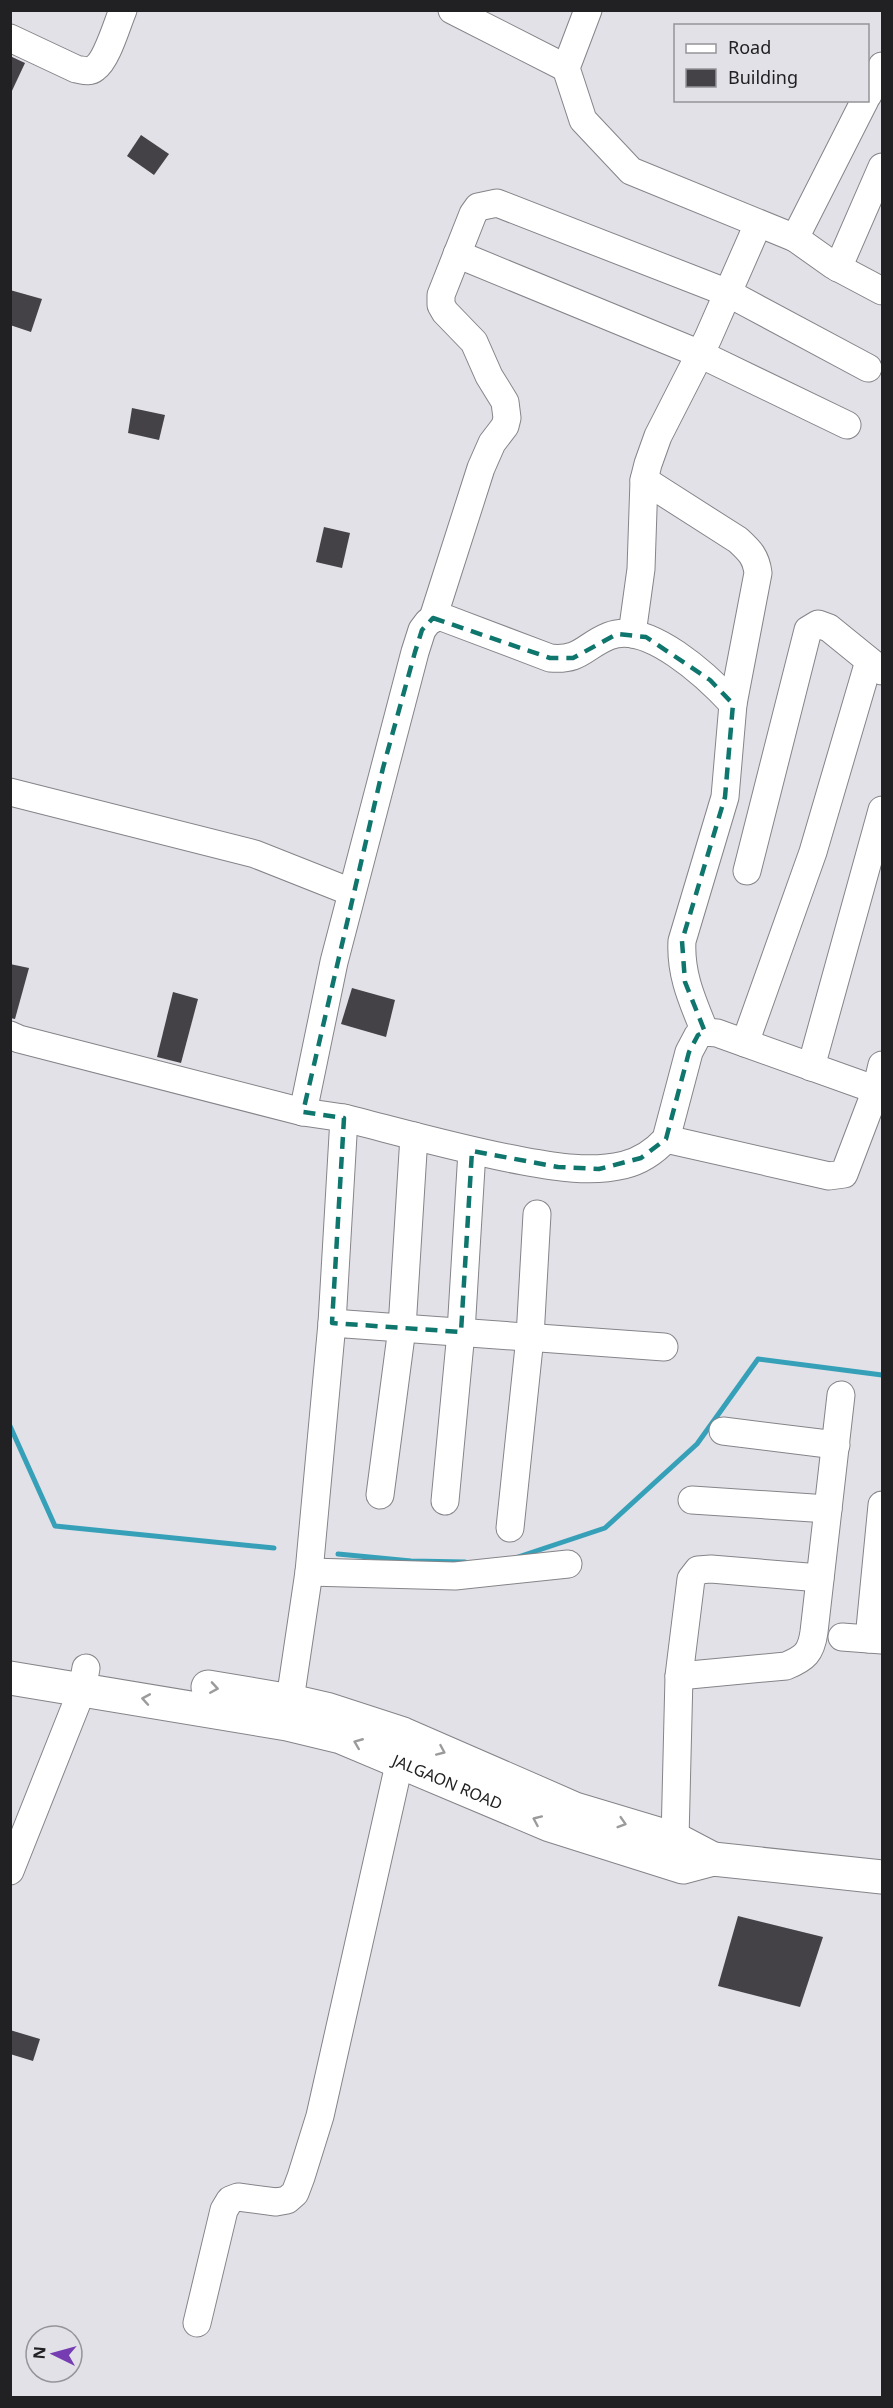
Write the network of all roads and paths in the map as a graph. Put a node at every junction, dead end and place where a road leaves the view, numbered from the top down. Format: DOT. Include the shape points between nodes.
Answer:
graph roads {
  1 [pos="123,10"];
  2 [pos="452,10"];
  3 [pos="588,10"];
  4 [pos="10,38"];
  5 [pos="882,66"];
  6 [pos="566,68"];
  7 [pos="869,91"];
  8 [pos="864,102"];
  9 [pos="882,167"];
  10 [pos="759,224"];
  11 [pos="795,238"];
  12 [pos="457,254"];
  13 [pos="838,268"];
  14 [pos="882,291"];
  15 [pos="728,293"];
  16 [pos="700,354"];
  17 [pos="868,368"];
  18 [pos="848,425"];
  19 [pos="644,480"];
  20 [pos="433,618"];
  21 [pos="632,634"];
  22 [pos="876,666"];
  23 [pos="733,704"];
  24 [pos="10,792"];
  25 [pos="882,810"];
  26 [pos="747,871"];
  27 [pos="351,892"];
  28 [pos="705,1032"];
  29 [pos="10,1035"];
  30 [pos="745,1043"];
  31 [pos="811,1067"];
  32 [pos="880,1082"];
  33 [pos="303,1112"];
  34 [pos="344,1118"];
  35 [pos="414,1136"];
  36 [pos="666,1139"];
  37 [pos="472,1151"];
  38 [pos="537,1214"];
  39 [pos="332,1323"];
  40 [pos="402,1328"];
  41 [pos="461,1332"];
  42 [pos="530,1337"];
  43 [pos="664,1347"];
  44 [pos="842,1395"];
  45 [pos="723,1431"];
  46 [pos="836,1445"];
  47 [pos="380,1496"];
  48 [pos="692,1500"];
  49 [pos="445,1501"];
  50 [pos="882,1505"];
  51 [pos="828,1509"];
  52 [pos="510,1527"];
  53 [pos="568,1564"];
  54 [pos="309,1572"];
  55 [pos="820,1578"];
  56 [pos="842,1637"];
  57 [pos="876,1639"];
  58 [pos="10,1658"];
  59 [pos="679,1676"];
  60 [pos="10,1678"];
  61 [pos="84,1679"];
  62 [pos="289,1712"];
  63 [pos="405,1749"];
  64 [pos="675,1839"];
  65 [pos="713,1859"];
  66 [pos="10,1871"];
  67 [pos="882,1876"];
  68 [pos="197,2323"];
  1 -- 4 [label="street" via="102,61 88,72"];
  2 -- 6 [label="street"];
  3 -- 6 [label="street"];
  5 -- 7 [label="street"];
  6 -- 10 [label="street" via="584,120 631,171"];
  8 -- 11 [label="street"];
  9 -- 13 [label="street"];
  10 -- 11 [label="street"];
  10 -- 15 [label="street"];
  11 -- 13 [label="street"];
  12 -- 15 [label="street" via="472,214 478,207 497,203"];
  12 -- 16 [label="street"];
  12 -- 20 [label="street" via="441,305 474,342 505,402 507,418 481,468"];
  13 -- 14 [label="street"];
  15 -- 16 [label="street"];
  15 -- 17 [label="street"];
  16 -- 18 [label="street"];
  16 -- 19 [label="street" via="658,436"];
  19 -- 21 [label="street" via="641,569"];
  19 -- 23 [label="street" via="738,540 757,561"];
  20 -- 21 [label="street" via="439,616 550,658 573,658 608,636"];
  20 -- 27 [label="street" via="422,630 415,651"];
  21 -- 23 [label="street" via="646,637 682,659"];
  22 -- 26 [label="street" via="830,628 818,624 808,630"];
  22 -- 30 [label="street"];
  23 -- 28 [label="street" via="725,797 682,941 685,982"];
  24 -- 27 [label="street" via="255,854"];
  25 -- 31 [label="street"];
  27 -- 33 [label="street"];
  28 -- 30 [label="street"];
  28 -- 36 [label="street" via="698,1035 689,1052"];
  29 -- 33 [label="street"];
  30 -- 31 [label="street"];
  31 -- 32 [label="street"];
  32 -- 36 [label="street" via="847,1169 837,1176"];
  33 -- 34 [label="street"];
  34 -- 35 [label="street"];
  34 -- 39 [label="street"];
  35 -- 37 [label="street"];
  35 -- 40 [label="street"];
  36 -- 37 [label="street" via="641,1158 599,1168 558,1167"];
  37 -- 41 [label="street"];
  38 -- 42 [label="street"];
  39 -- 40 [label="street"];
  39 -- 54 [label="street"];
  40 -- 41 [label="street"];
  40 -- 47 [label="street"];
  41 -- 42 [label="street"];
  41 -- 49 [label="street"];
  42 -- 43 [label="street"];
  42 -- 52 [label="street"];
  44 -- 46 [label="street"];
  45 -- 46 [label="street"];
  46 -- 51 [label="street"];
  48 -- 51 [label="street"];
  50 -- 57 [label="street"];
  51 -- 55 [label="street"];
  53 -- 54 [label="street" via="455,1576"];
  54 -- 62 [label="street"];
  55 -- 59 [label="street" via="812,1641 801,1660 786,1666"];
  55 -- 59 [label="street" via="698,1570 691,1579"];
  56 -- 57 [label="street"];
  58 -- 61 [label="highway"];
  59 -- 64 [label="street"];
  60 -- 61 [label="highway, JALGAON ROAD"];
  61 -- 62 [label="highway, JALGAON ROAD"];
  61 -- 66 [label="street"];
  62 -- 63 [label="highway, JALGAON ROAD" via="341,1737"];
  63 -- 64 [label="highway, one-way" via="575,1809"];
  65 -- 63 [label="highway, JALGAON ROAD, one-way" via="683,1867 550,1825"];
  63 -- 68 [label="street" via="321,2116 301,2177 295,2193 287,2199 230,2200 224,2210"];
  64 -- 65 [label="highway"];
  65 -- 67 [label="highway, JALGAON ROAD"];
}
